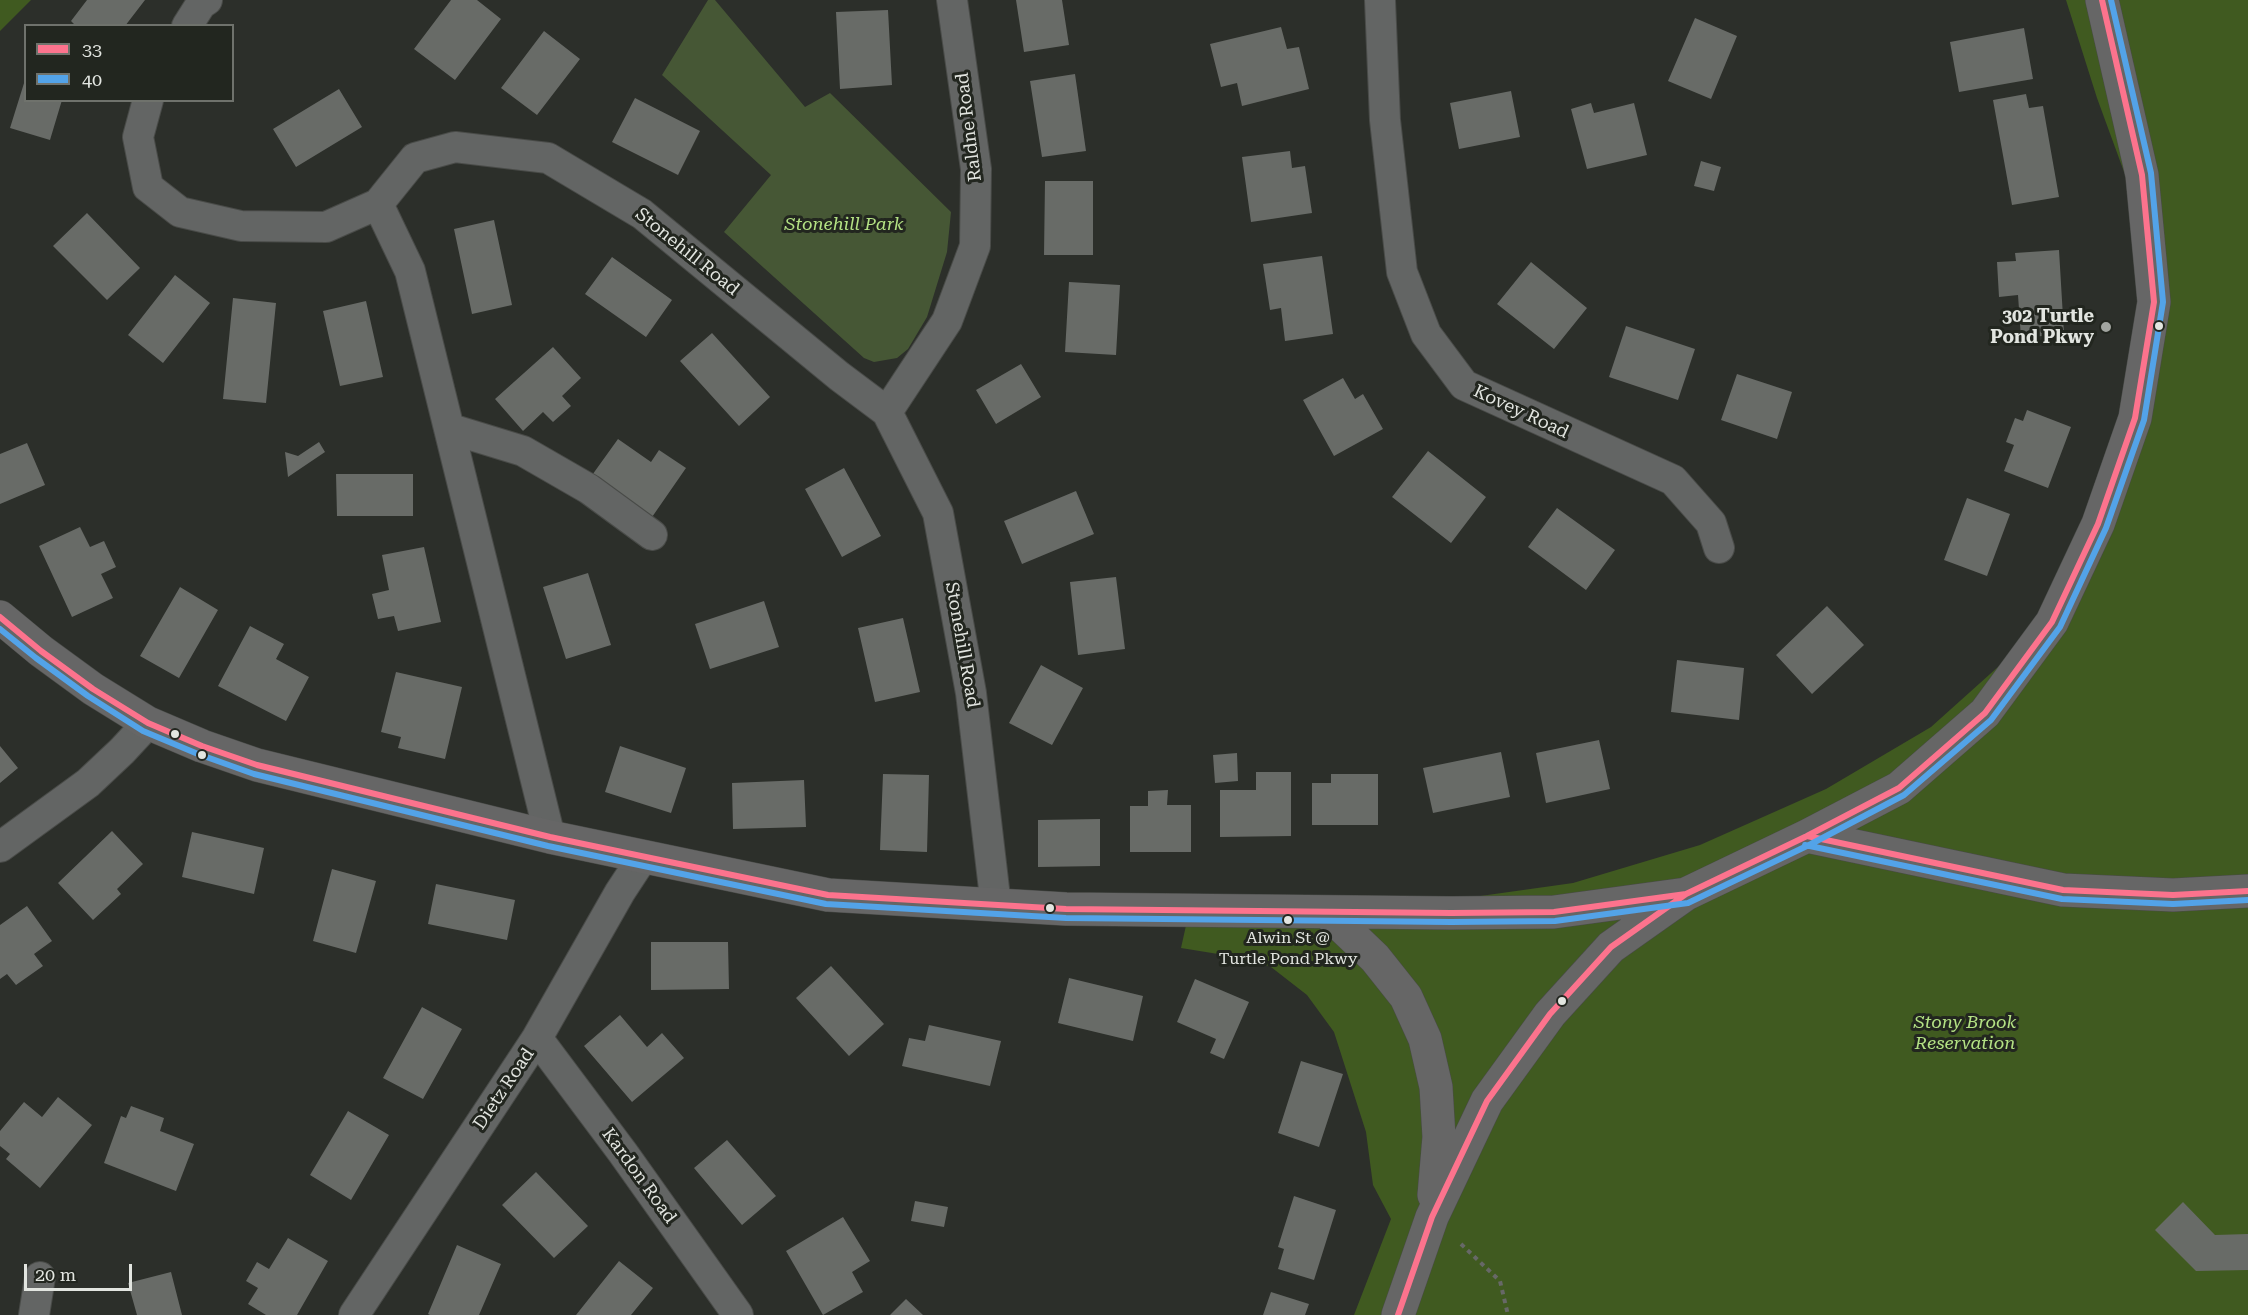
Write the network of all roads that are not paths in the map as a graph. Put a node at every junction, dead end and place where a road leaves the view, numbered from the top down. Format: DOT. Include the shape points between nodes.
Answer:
graph roads {
  1 [pos="207,0"];
  2 [pos="952,0"];
  3 [pos="1380,0"];
  4 [pos="1398,0"];
  5 [pos="2102,0"];
  6 [pos="188,24"];
  7 [pos="147,102"];
  8 [pos="378,204"];
  9 [pos="887,412"];
  10 [pos="451,429"];
  11 [pos="652,535"];
  12 [pos="1719,548"];
  13 [pos="0,617"];
  14 [pos="148,723"];
  15 [pos="1807,836"];
  16 [pos="550,837"];
  17 [pos="0,847"];
  18 [pos="643,857"];
  19 [pos="2248,891"];
  20 [pos="1686,894"];
  21 [pos="996,906"];
  22 [pos="1327,912"];
  23 [pos="537,1038"];
  24 [pos="1432,1217"];
  25 [pos="40,1277"];
  26 [pos="34,1315"];
  27 [pos="354,1315"];
  28 [pos="738,1315"];
  29 [pos="1398,1315"];
  1 -- 6 [label="street"];
  2 -- 9 [label="street, Raldne Road" via="976,169 975,246 947,321"];
  3 -- 4 [label="street"];
  3 -- 12 [label="street, Kovey Road" via="1385,120 1402,273 1426,334 1464,385 1673,480 1711,522"];
  5 -- 15 [label="street" via="2142,175 2154,302 2135,417 2098,524 2052,622 1984,713 1899,788"];
  7 -- 8 [label="street" via="138,137 148,187 180,212 241,226 326,227"];
  8 -- 9 [label="street, Stonehill Road" via="415,158 455,147 548,158 642,214"];
  8 -- 10 [label="street" via="410,271"];
  9 -- 21 [label="street, Stonehill Road" via="938,513 971,693"];
  10 -- 11 [label="street" via="522,451 589,489"];
  10 -- 16 [label="street"];
  13 -- 14 [label="street" via="41,651"];
  14 -- 16 [label="street" via="257,765"];
  14 -- 17 [label="street" via="88,783"];
  15 -- 19 [label="street" via="2063,890 2173,895"];
  15 -- 20 [label="street"];
  16 -- 18 [label="street"];
  18 -- 21 [label="street" via="828,895"];
  18 -- 23 [label="street, Dietz Road"];
  20 -- 22 [label="street" via="1554,912"];
  20 -- 24 [label="street" via="1611,947 1544,1022 1487,1101"];
  21 -- 22 [label="street"];
  22 -- 24 [label="street" via="1375,958 1406,997 1425,1039 1436,1088 1439,1137"];
  23 -- 27 [label="street, Dietz Road"];
  23 -- 28 [label="street, Kardon Road"];
  24 -- 29 [label="street"];
  25 -- 26 [label="street"];
}
